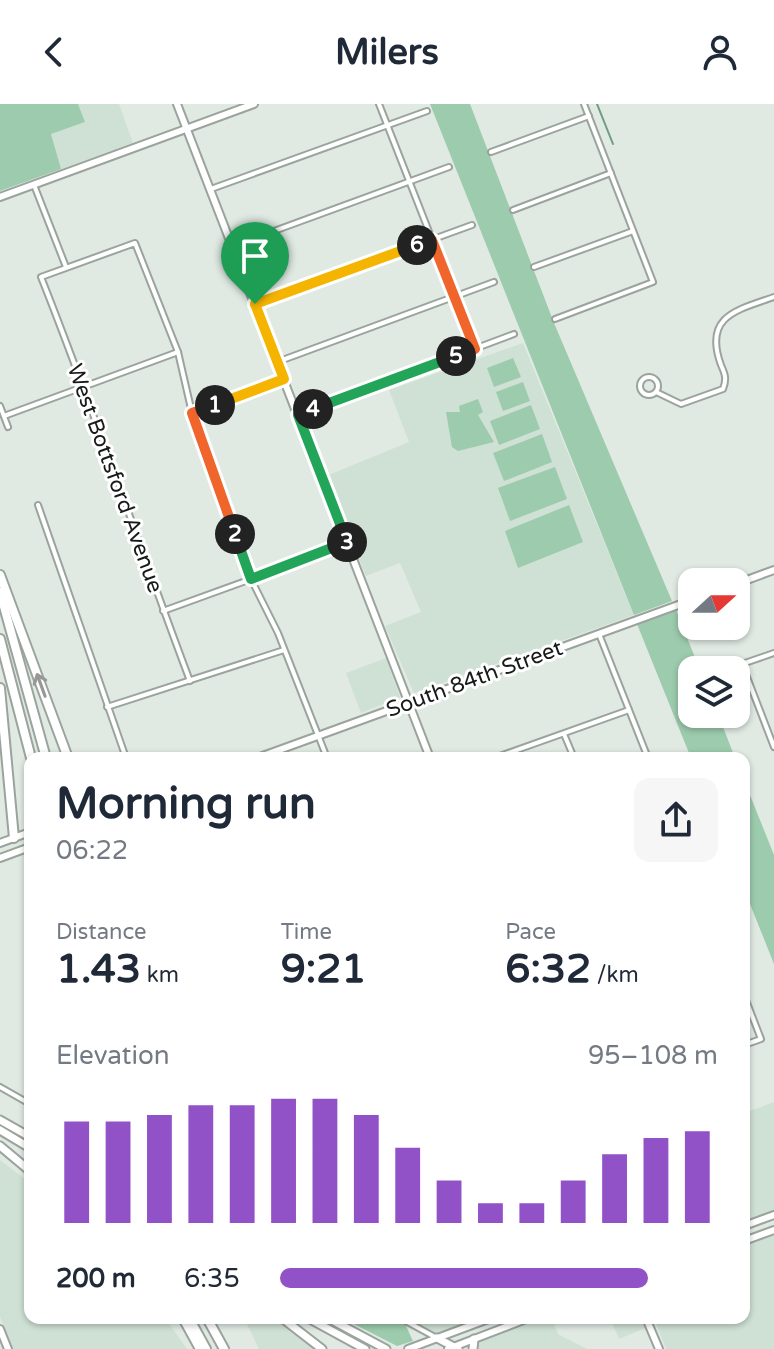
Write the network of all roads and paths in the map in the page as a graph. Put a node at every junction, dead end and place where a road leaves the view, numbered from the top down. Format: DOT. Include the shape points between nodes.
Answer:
graph roads {
  1 [pos="177,104"];
  2 [pos="254,104"];
  3 [pos="379,104"];
  4 [pos="584,104"];
  5 [pos="427,111"];
  6 [pos="589,116"];
  7 [pos="388,125"];
  8 [pos="186,129"];
  9 [pos="491,152"];
  10 [pos="449,167"];
  11 [pos="611,173"];
  12 [pos="410,182"];
  13 [pos="34,185"];
  14 [pos="211,190"];
  15 [pos="0,197"];
  16 [pos="513,210"];
  17 [pos="472,225"];
  18 [pos="633,231"];
  19 [pos="432,240"];
  20 [pos="233,247"];
  21 [pos="66,267"];
  22 [pos="534,267"];
  23 [pos="494,282"];
  24 [pos="454,297"];
  25 [pos="774,297"];
  26 [pos="255,304"];
  27 [pos="555,319"];
  28 [pos="514,334"];
  29 [pos="475,349"];
  30 [pos="178,352"];
  31 [pos="277,362"];
  32 [pos="284,379"];
  33 [pos="84,384"];
  34 [pos="656,392"];
  35 [pos="0,406"];
  36 [pos="192,413"];
  37 [pos="298,415"];
  38 [pos="4,416"];
  39 [pos="8,427"];
  40 [pos="38,505"];
  41 [pos="348,544"];
  42 [pos="774,570"];
  43 [pos="0,575"];
  44 [pos="251,579"];
  45 [pos="750,579"];
  46 [pos="0,592"];
  47 [pos="678,605"];
  48 [pos="163,611"];
  49 [pos="599,634"];
  50 [pos="0,639"];
  51 [pos="284,650"];
  52 [pos="774,653"];
  53 [pos="190,681"];
  54 [pos="0,688"];
  55 [pos="408,702"];
  56 [pos="107,707"];
  57 [pos="629,710"];
  58 [pos="564,733"];
  59 [pos="318,736"];
  60 [pos="774,747"];
  61 [pos="29,752"];
  62 [pos="44,752"];
  63 [pos="66,752"];
  64 [pos="124,752"];
  65 [pos="274,752"];
  66 [pos="325,752"];
  67 [pos="428,752"];
  68 [pos="516,752"];
  69 [pos="572,752"];
  70 [pos="646,752"];
  71 [pos="24,834"];
  72 [pos="14,838"];
  73 [pos="0,843"];
  74 [pos="24,845"];
  75 [pos="24,850"];
  76 [pos="0,858"];
  77 [pos="750,1011"];
  78 [pos="750,1043"];
  79 [pos="0,1087"];
  80 [pos="24,1101"];
  81 [pos="0,1120"];
  82 [pos="0,1130"];
  83 [pos="24,1134"];
  84 [pos="24,1144"];
  85 [pos="0,1146"];
  86 [pos="0,1153"];
  87 [pos="18,1163"];
  88 [pos="24,1167"];
  89 [pos="774,1215"];
  90 [pos="766,1218"];
  91 [pos="750,1224"];
  92 [pos="772,1231"];
  93 [pos="750,1239"];
  94 [pos="186,1324"];
  95 [pos="192,1324"];
  96 [pos="210,1324"];
  97 [pos="290,1324"];
  98 [pos="319,1324"];
  99 [pos="339,1324"];
  100 [pos="411,1324"];
  101 [pos="475,1324"];
  102 [pos="513,1324"];
  103 [pos="649,1324"];
  104 [pos="0,1329"];
  105 [pos="437,1338"];
  106 [pos="474,1339"];
  107 [pos="453,1348"];
  108 [pos="8,1349"];
  109 [pos="200,1349"];
  110 [pos="206,1349"];
  111 [pos="224,1349"];
  112 [pos="322,1349"];
  113 [pos="365,1349"];
  114 [pos="386,1349"];
  115 [pos="408,1349"];
  116 [pos="473,1349"];
  117 [pos="659,1349"];
  1 -- 8 [label="street"];
  2 -- 8 [label="street"];
  3 -- 7 [label="street"];
  4 -- 6 [label="street"];
  5 -- 7 [label="street"];
  6 -- 9 [label="street"];
  6 -- 11 [label="street"];
  7 -- 12 [label="street"];
  7 -- 14 [label="street"];
  8 -- 13 [label="street"];
  8 -- 14 [label="street"];
  10 -- 12 [label="street"];
  11 -- 16 [label="street"];
  11 -- 18 [label="street"];
  12 -- 19 [label="street"];
  12 -- 20 [label="street"];
  13 -- 15 [label="street"];
  13 -- 21 [label="street"];
  14 -- 20 [label="street"];
  17 -- 19 [label="street"];
  18 -- 22 [label="street"];
  18 -- 27 [label="street" via="653,282"];
  19 -- 24 [label="street"];
  19 -- 26 [label="street"];
  20 -- 26 [label="street"];
  21 -- 30 [label="street" via="135,243"];
  21 -- 33 [label="street, West Bottsford Avenue" via="41,277"];
  23 -- 24 [label="street"];
  24 -- 29 [label="street"];
  24 -- 31 [label="street"];
  25 -- 34 [label="street" via="740,308 719,327 715,341 726,376 723,389 681,404"];
  26 -- 31 [label="street"];
  28 -- 29 [label="street"];
  29 -- 37 [label="street"];
  30 -- 33 [label="street"];
  30 -- 36 [label="street"];
  31 -- 32 [label="street"];
  32 -- 36 [label="street"];
  32 -- 37 [label="street"];
  33 -- 38 [label="street"];
  33 -- 48 [label="street, West Bottsford Avenue"];
  34 -- 34 [label="street" via="654,379 641,380 643,394"];
  35 -- 38 [label="street"];
  36 -- 44 [label="street"];
  37 -- 41 [label="street"];
  38 -- 39 [label="street"];
  40 -- 56 [label="street"];
  41 -- 44 [label="street"];
  41 -- 55 [label="street"];
  42 -- 45 [label="street"];
  63 -- 43 [label="highway, one-way"];
  44 -- 48 [label="street"];
  44 -- 51 [label="street"];
  46 -- 62 [label="highway"];
  47 -- 49 [label="street, South 84th Street"];
  48 -- 53 [label="street, West Bottsford Avenue"];
  49 -- 55 [label="street, South 84th Street"];
  49 -- 57 [label="street"];
  50 -- 61 [label="highway"];
  51 -- 53 [label="street"];
  51 -- 59 [label="street"];
  52 -- 60 [label="street" via="742,664"];
  53 -- 56 [label="street"];
  54 -- 72 [label="highway"];
  55 -- 59 [label="street, South 84th Street"];
  55 -- 67 [label="street"];
  56 -- 64 [label="street"];
  57 -- 58 [label="street"];
  57 -- 70 [label="street"];
  58 -- 68 [label="street"];
  58 -- 69 [label="street"];
  59 -- 65 [label="street, South 84th Street"];
  59 -- 66 [label="street"];
  71 -- 72 [label="street"];
  72 -- 73 [label="street"];
  72 -- 74 [label="street"];
  75 -- 76 [label="street"];
  77 -- 78 [label="street" via="761,1039"];
  79 -- 80 [label="street"];
  81 -- 83 [label="main road"];
  82 -- 84 [label="main road"];
  85 -- 87 [label="main road"];
  86 -- 87 [label="main road"];
  87 -- 88 [label="main road"];
  89 -- 90 [label="street"];
  90 -- 91 [label="street"];
  90 -- 92 [label="street"];
  92 -- 93 [label="street"];
  94 -- 109 [label="highway"];
  95 -- 110 [label="highway"];
  96 -- 111 [label="highway"];
  97 -- 112 [label="main road"];
  98 -- 113 [label="main road"];
  99 -- 114 [label="main road"];
  100 -- 105 [label="street"];
  101 -- 105 [label="street"];
  102 -- 106 [label="street"];
  103 -- 117 [label="street"];
  104 -- 108 [label="street"];
  105 -- 107 [label="main road"];
  105 -- 115 [label="street"];
  106 -- 107 [label="street"];
  106 -- 116 [label="main road"];
}
